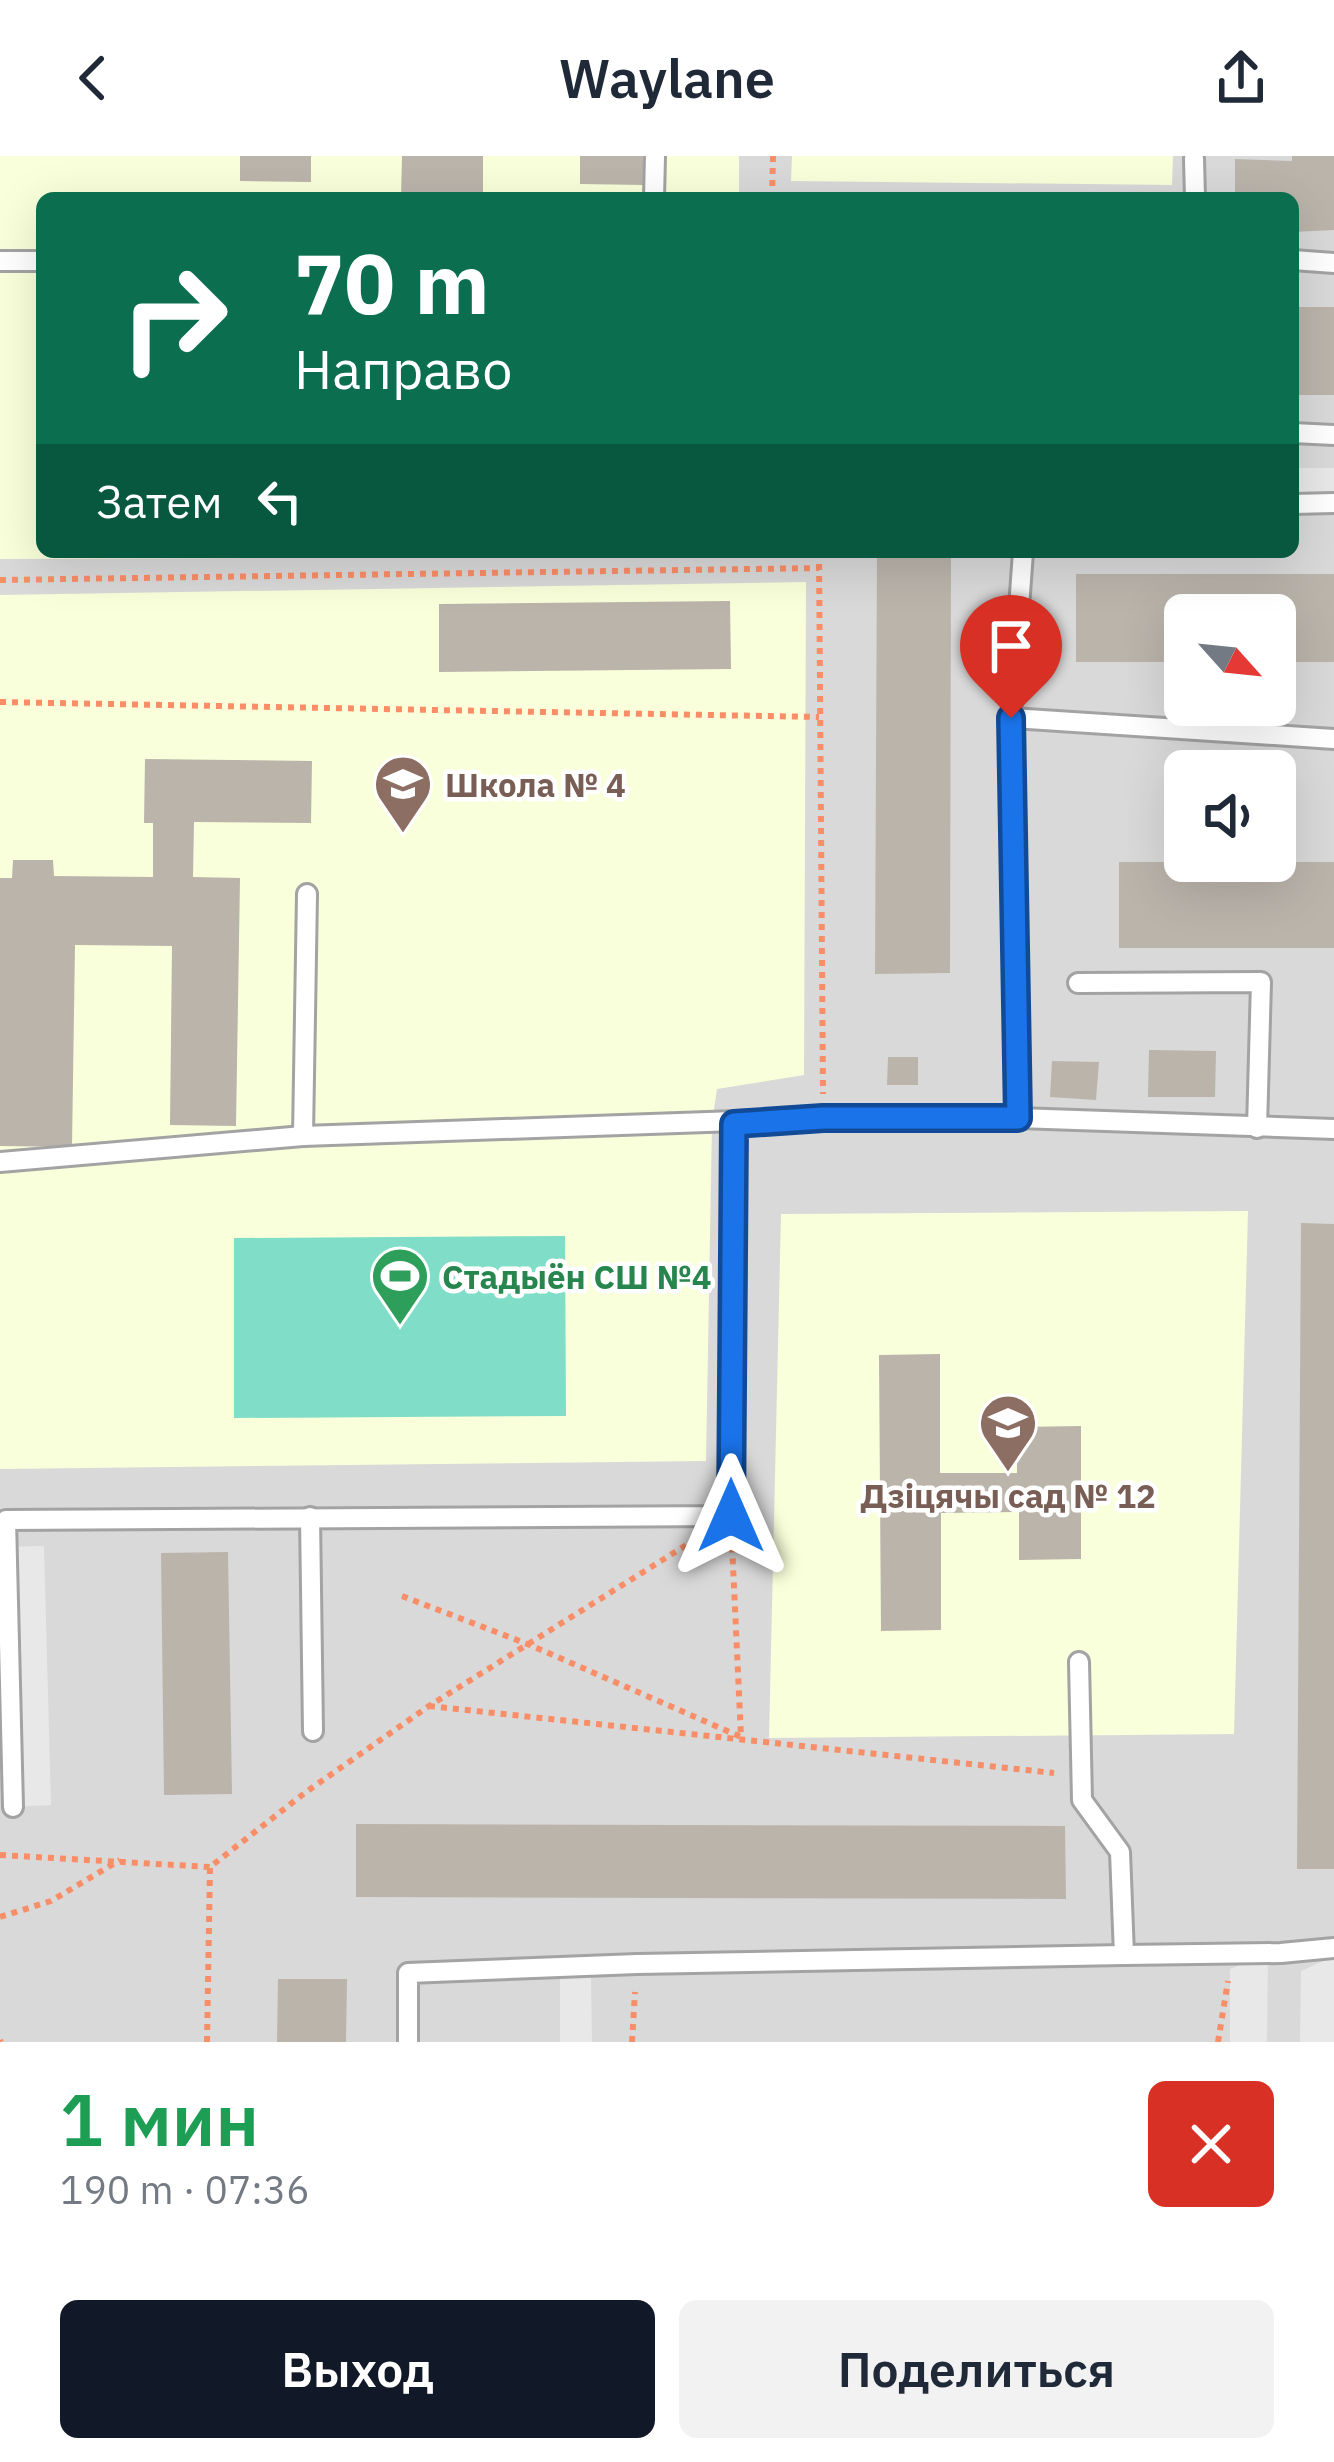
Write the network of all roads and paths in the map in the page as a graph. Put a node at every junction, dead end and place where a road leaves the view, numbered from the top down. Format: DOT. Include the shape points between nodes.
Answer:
graph roads {
  1 [pos="655,156"];
  2 [pos="772,156"];
  3 [pos="1194,159"];
  4 [pos="654,192"];
  5 [pos="772,192"];
  6 [pos="1195,192"];
  7 [pos="1299,260"];
  8 [pos="0,261"];
  9 [pos="36,261"];
  10 [pos="1334,263"];
  11 [pos="1299,433"];
  12 [pos="1334,435"];
  13 [pos="1334,503"];
  14 [pos="1299,504"];
  15 [pos="819,558"];
  16 [pos="1024,558"];
  17 [pos="819,568"];
  18 [pos="0,580"];
  19 [pos="0,702"];
  20 [pos="819,718"];
  21 [pos="1011,718"];
  22 [pos="1334,739"];
  23 [pos="308,894"];
  24 [pos="1078,982"];
  25 [pos="823,1118"];
  26 [pos="1018,1118"];
  27 [pos="734,1124"];
  28 [pos="1257,1128"];
  29 [pos="1334,1129"];
  30 [pos="303,1136"];
  31 [pos="0,1162"];
  32 [pos="731,1516"];
  33 [pos="310,1517"];
  34 [pos="691,1542"];
  35 [pos="402,1596"];
  36 [pos="530,1645"];
  37 [pos="1079,1662"];
  38 [pos="430,1706"];
  39 [pos="313,1731"];
  40 [pos="741,1737"];
  41 [pos="1082,1776"];
  42 [pos="13,1807"];
  43 [pos="0,1855"];
  44 [pos="120,1860"];
  45 [pos="210,1867"];
  46 [pos="0,1917"];
  47 [pos="1334,1948"];
  48 [pos="1231,1954"];
  49 [pos="1124,1955"];
  50 [pos="637,1964"];
  51 [pos="207,2042"];
  52 [pos="408,2042"];
  53 [pos="632,2042"];
  54 [pos="1218,2042"];
  1 -- 4 [label="lane"];
  2 -- 5 [label="path"];
  3 -- 6 [label="lane"];
  7 -- 10 [label="lane"];
  8 -- 9 [label="lane"];
  11 -- 12 [label="lane"];
  13 -- 14 [label="lane"];
  15 -- 17 [label="path"];
  16 -- 21 [label="lane"];
  17 -- 18 [label="path"];
  17 -- 20 [label="path"];
  19 -- 20 [label="path"];
  20 -- 25 [label="path"];
  21 -- 22 [label="lane"];
  21 -- 26 [label="lane"];
  23 -- 30 [label="lane"];
  24 -- 28 [label="lane" via="1261,982"];
  25 -- 26 [label="lane"];
  25 -- 27 [label="lane"];
  26 -- 28 [label="lane"];
  27 -- 30 [label="lane"];
  27 -- 32 [label="lane"];
  28 -- 29 [label="lane"];
  30 -- 31 [label="lane"];
  32 -- 33 [label="lane"];
  32 -- 40 [label="path"];
  33 -- 39 [label="lane"];
  33 -- 42 [label="lane" via="6,1520"];
  34 -- 36 [label="path"];
  35 -- 36 [label="path"];
  36 -- 38 [label="path"];
  36 -- 40 [label="path"];
  37 -- 41 [label="lane"];
  38 -- 40 [label="path"];
  38 -- 45 [label="path"];
  40 -- 41 [label="path"];
  41 -- 49 [label="lane" via="1082,1800 1120,1852"];
  43 -- 44 [label="path"];
  44 -- 45 [label="path"];
  44 -- 46 [label="path" via="51,1900"];
  45 -- 51 [label="path"];
  47 -- 48 [label="lane"];
  48 -- 49 [label="lane"];
  48 -- 54 [label="path"];
  49 -- 50 [label="lane"];
  50 -- 52 [label="lane" via="408,1973"];
  50 -- 53 [label="path"];
}
